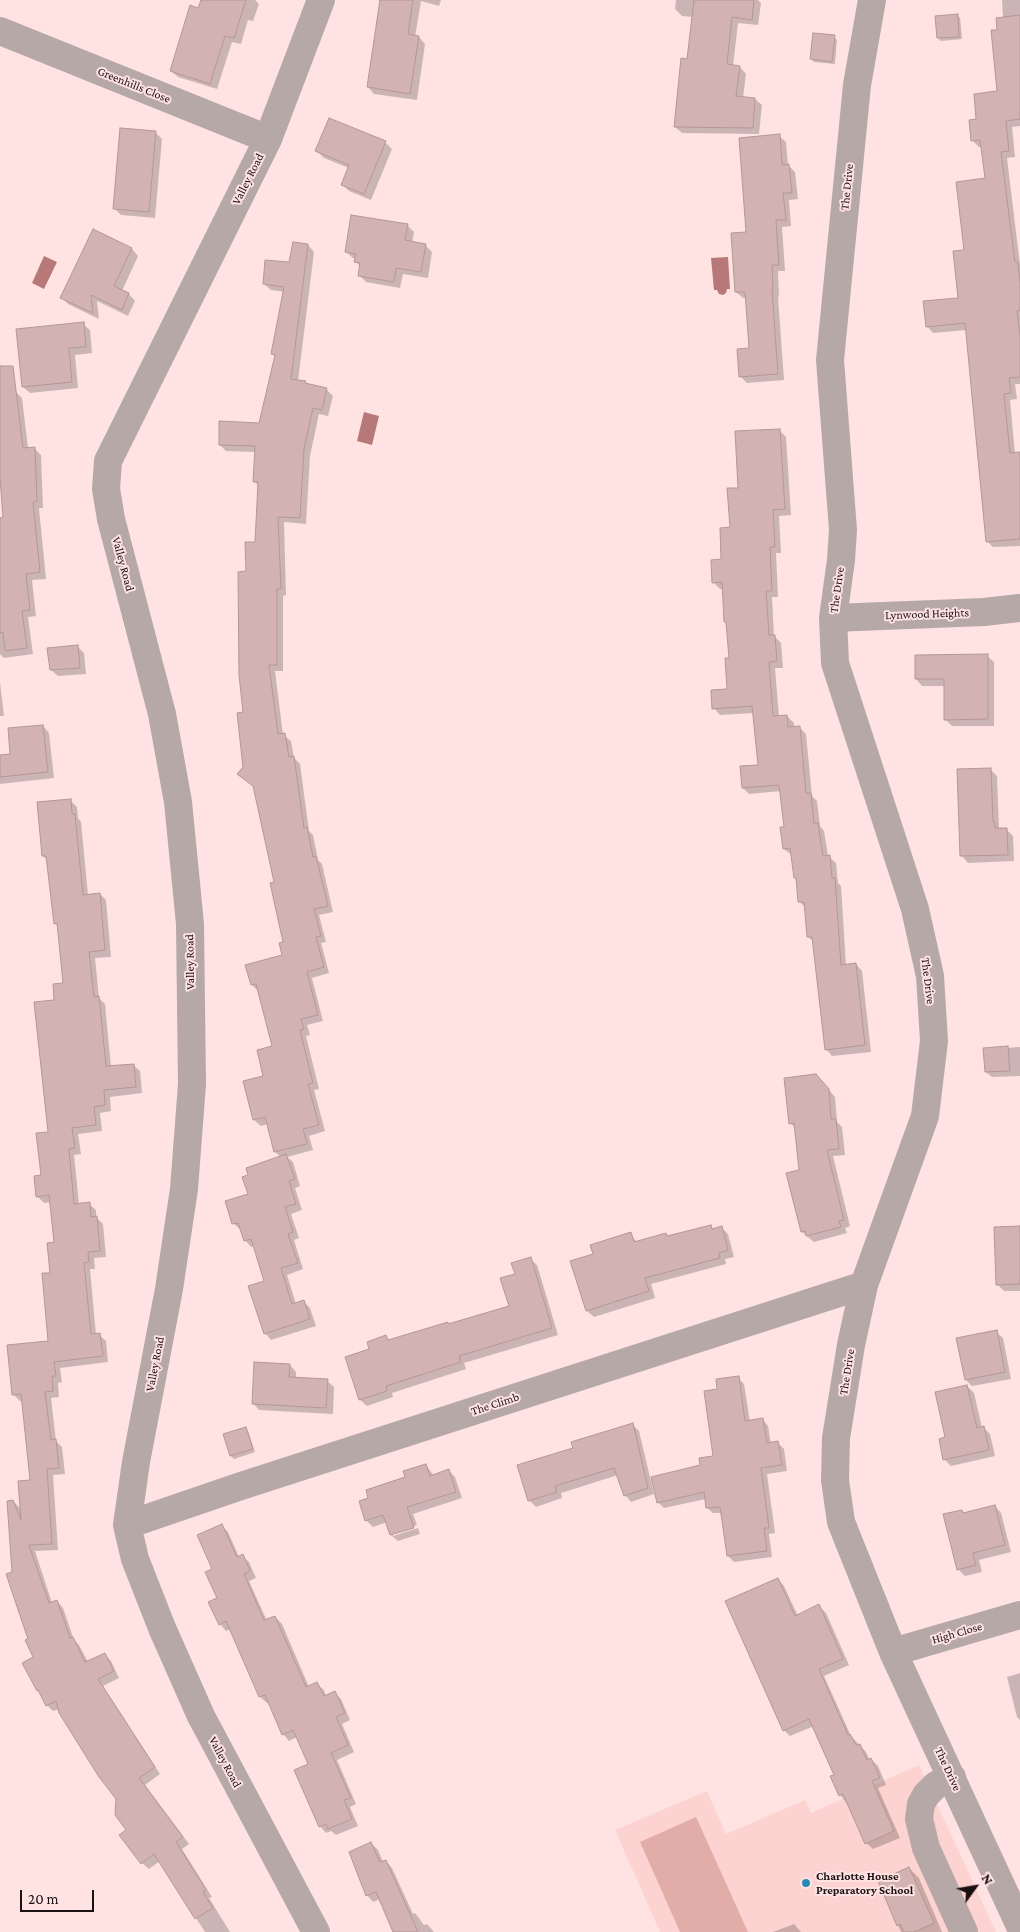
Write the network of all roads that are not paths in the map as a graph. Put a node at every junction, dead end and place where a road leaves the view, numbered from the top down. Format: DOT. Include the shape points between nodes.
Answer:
graph roads {
  1 [pos="321,0"];
  2 [pos="872,0"];
  3 [pos="0,31"];
  4 [pos="268,139"];
  5 [pos="1020,608"];
  6 [pos="833,618"];
  7 [pos="864,1285"];
  8 [pos="127,1525"];
  9 [pos="1020,1615"];
  10 [pos="893,1652"];
  11 [pos="952,1777"];
  12 [pos="1020,1926"];
  13 [pos="316,1932"];
  14 [pos="964,1932"];
  1 -- 4 [label="street, Valley Road"];
  2 -- 6 [label="street, The Drive" via="857,85 830,360 843,530"];
  3 -- 4 [label="street, Greenhills Close"];
  4 -- 8 [label="street, Valley Road" via="108,461 106,489 111,519 162,714 178,802 190,924 192,1084 184,1189"];
  5 -- 6 [label="street, Lynwood Heights"];
  6 -- 7 [label="street, The Drive" via="835,663 915,909 930,976 934,1041 925,1116"];
  7 -- 8 [label="street, The Climb"];
  7 -- 10 [label="street, The Drive" via="836,1438 835,1480 841,1522"];
  8 -- 13 [label="street, Valley Road" via="135,1558 162,1628 201,1716"];
  9 -- 10 [label="street, High Close"];
  10 -- 11 [label="street, The Drive"];
  11 -- 12 [label="street, The Drive"];
  11 -- 14 [label="street" via="936,1785 926,1795 919,1819 926,1848"];
}
